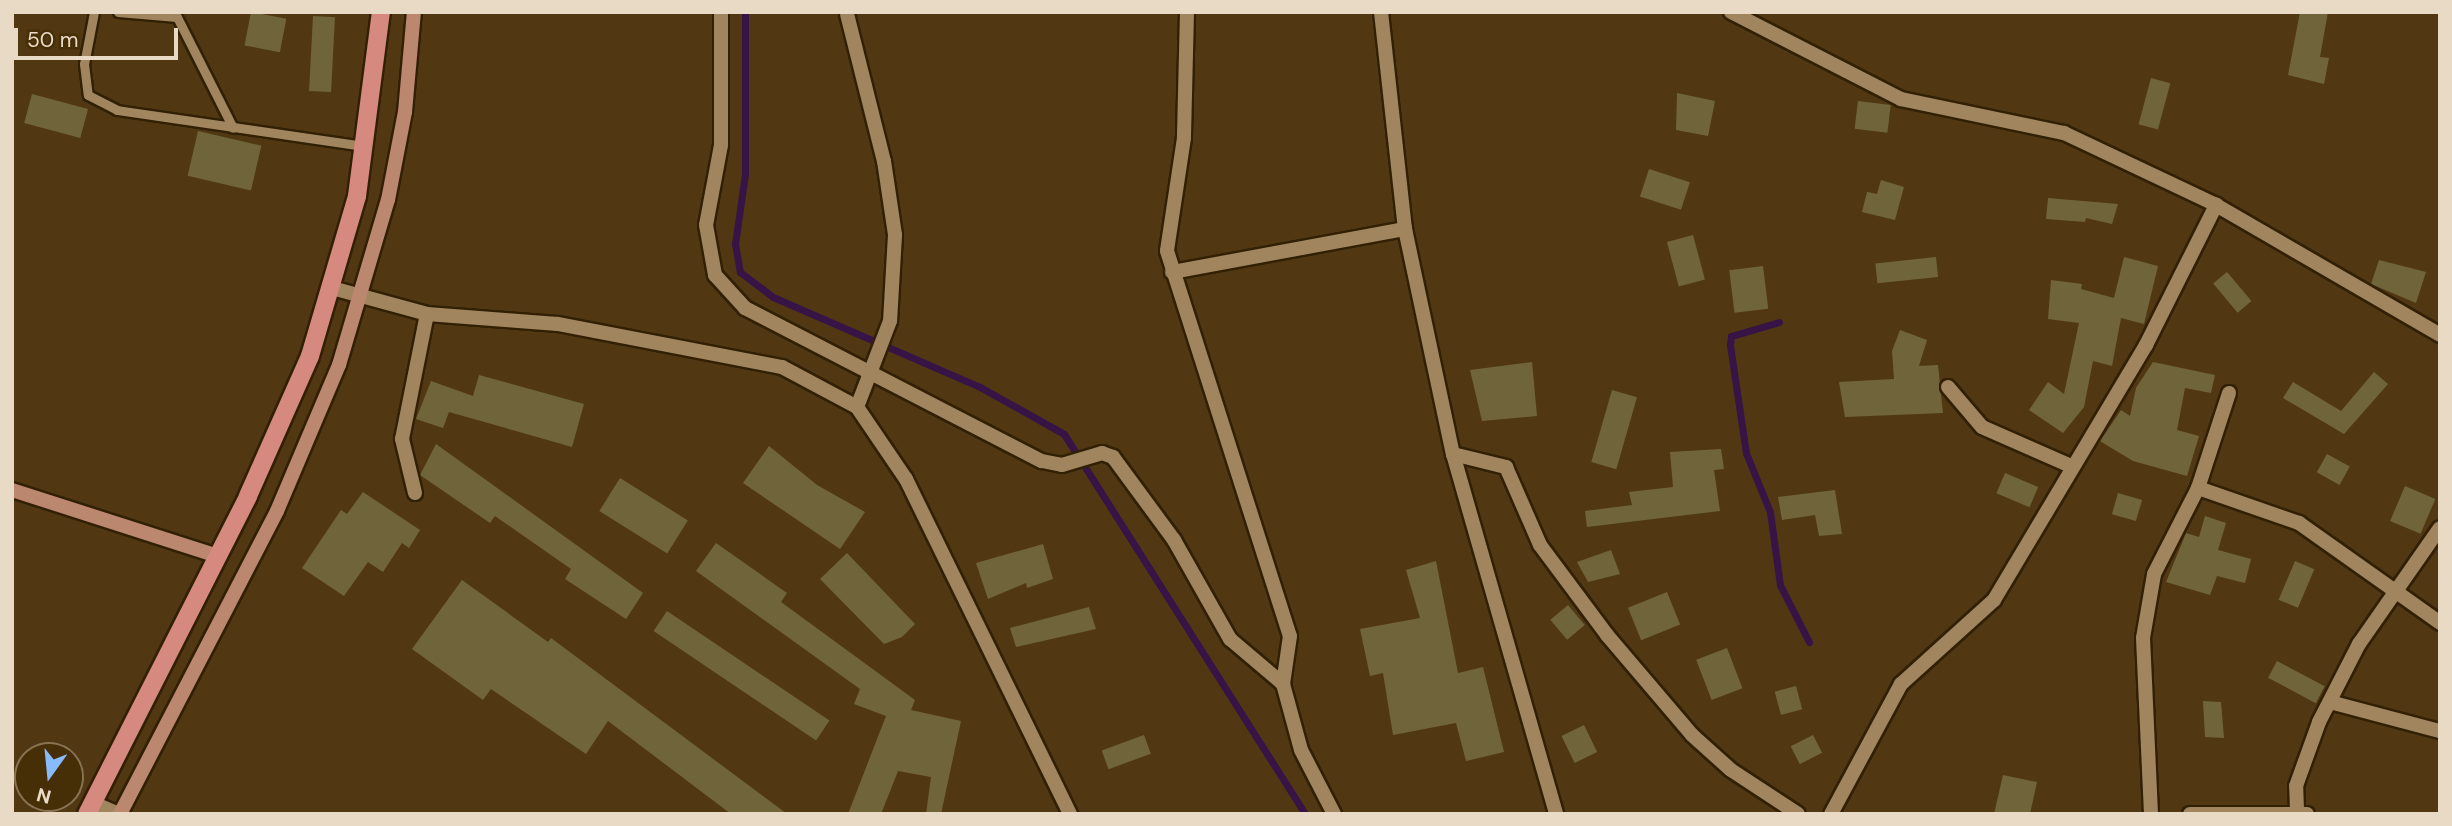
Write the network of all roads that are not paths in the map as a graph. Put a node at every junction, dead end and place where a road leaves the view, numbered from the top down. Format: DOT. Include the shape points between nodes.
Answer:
graph roads {
  1 [pos="94,12"];
  2 [pos="118,12"];
  3 [pos="381,12"];
  4 [pos="414,12"];
  5 [pos="721,12"];
  6 [pos="1187,12"];
  7 [pos="1381,12"];
  8 [pos="847,13"];
  9 [pos="1737,14"];
  10 [pos="233,128"];
  11 [pos="366,147"];
  12 [pos="2216,205"];
  13 [pos="1405,229"];
  14 [pos="1172,272"];
  15 [pos="332,288"];
  16 [pos="363,295"];
  17 [pos="427,314"];
  18 [pos="2440,335"];
  19 [pos="870,376"];
  20 [pos="1948,387"];
  21 [pos="2229,393"];
  22 [pos="857,407"];
  23 [pos="1453,454"];
  24 [pos="2071,466"];
  25 [pos="2198,488"];
  26 [pos="12,490"];
  27 [pos="415,493"];
  28 [pos="2440,528"];
  29 [pos="215,555"];
  30 [pos="2396,593"];
  31 [pos="2440,623"];
  32 [pos="1283,684"];
  33 [pos="2330,702"];
  34 [pos="2440,731"];
  35 [pos="90,808"];
  36 [pos="2302,812"];
  37 [pos="120,814"];
  38 [pos="1070,814"];
  39 [pos="1334,814"];
  40 [pos="1556,814"];
  41 [pos="1798,814"];
  42 [pos="1831,814"];
  43 [pos="2151,814"];
  44 [pos="2190,814"];
  1 -- 10 [label="lane" via="84,64 88,95 117,110"];
  2 -- 10 [label="lane" via="177,17"];
  3 -- 11 [label="main road"];
  4 -- 16 [label="main road" via="405,112"];
  5 -- 19 [label="street" via="721,145 706,225 715,275 745,309"];
  6 -- 14 [label="street" via="1184,138 1168,237"];
  7 -- 13 [label="street"];
  8 -- 19 [label="street" via="892,200 890,321"];
  9 -- 12 [label="street" via="1901,99 2064,133"];
  10 -- 11 [label="lane"];
  11 -- 15 [label="main road"];
  12 -- 18 [label="street"];
  12 -- 24 [label="street" via="2146,345"];
  13 -- 14 [label="street"];
  13 -- 23 [label="street"];
  14 -- 32 [label="street" via="1290,636"];
  15 -- 16 [label="street"];
  15 -- 29 [label="main road" via="283,420"];
  16 -- 17 [label="street"];
  16 -- 37 [label="main road" via="314,431 277,511"];
  17 -- 22 [label="street" via="558,324 782,367"];
  17 -- 27 [label="street" via="402,439"];
  19 -- 22 [label="street"];
  19 -- 32 [label="street" via="1062,466 1102,453 1124,464 1230,639"];
  20 -- 24 [label="street" via="1982,427"];
  21 -- 25 [label="street"];
  22 -- 38 [label="street" via="906,479"];
  23 -- 40 [label="street"];
  23 -- 41 [label="street" via="1506,467 1540,545 1624,655 1692,735 1731,770"];
  24 -- 42 [label="street" via="1994,600 1901,684"];
  25 -- 30 [label="street" via="2299,523"];
  25 -- 43 [label="street" via="2154,574 2143,638"];
  26 -- 29 [label="main road"];
  28 -- 30 [label="street"];
  29 -- 35 [label="main road"];
  30 -- 31 [label="street"];
  30 -- 33 [label="street" via="2359,644"];
  32 -- 39 [label="street" via="1301,750"];
  33 -- 34 [label="street"];
  33 -- 36 [label="street" via="2296,786"];
  35 -- 37 [label="street"];
  36 -- 44 [label="street"];
}
